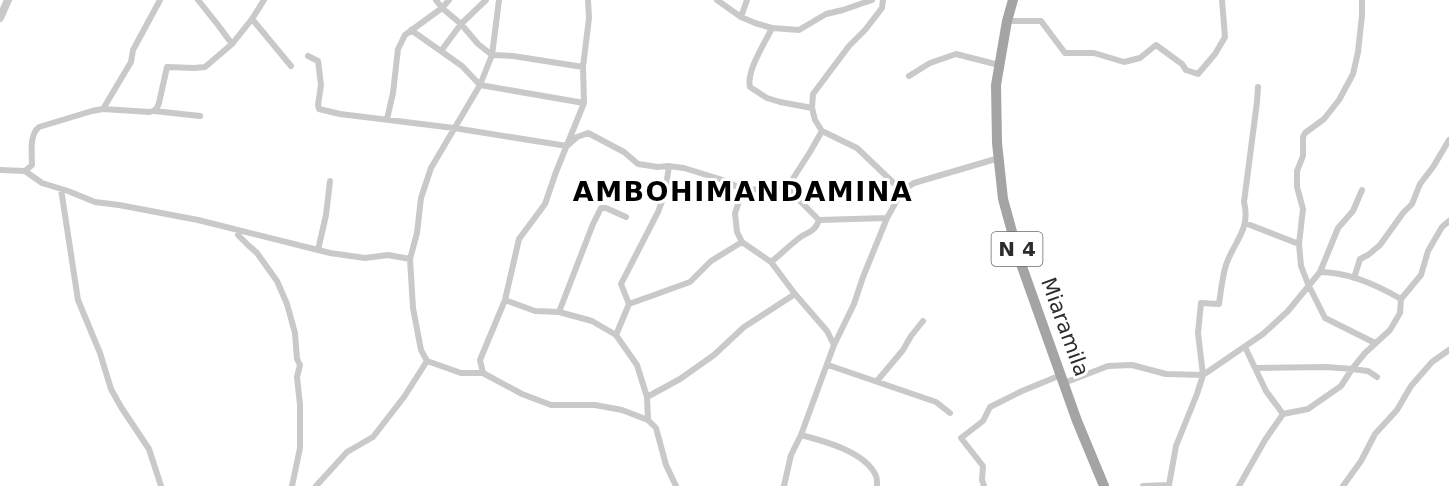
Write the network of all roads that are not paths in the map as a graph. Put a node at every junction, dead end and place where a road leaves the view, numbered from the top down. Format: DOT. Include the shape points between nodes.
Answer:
graph roads {
  1 [pos="8,0"];
  2 [pos="160,0"];
  3 [pos="198,0"];
  4 [pos="264,0"];
  5 [pos="436,0"];
  6 [pos="449,0"];
  7 [pos="486,0"];
  8 [pos="499,0"];
  9 [pos="588,0"];
  10 [pos="717,0"];
  11 [pos="747,0"];
  12 [pos="872,0"];
  13 [pos="883,0"];
  14 [pos="1013,0"];
  15 [pos="1222,0"];
  16 [pos="1362,0"];
  17 [pos="442,8"];
  18 [pos="0,16"];
  19 [pos="741,17"];
  20 [pos="252,19"];
  21 [pos="1007,21"];
  22 [pos="461,24"];
  23 [pos="772,27"];
  24 [pos="411,30"];
  25 [pos="232,44"];
  26 [pos="441,51"];
  27 [pos="492,55"];
  28 [pos="308,56"];
  29 [pos="999,65"];
  30 [pos="291,66"];
  31 [pos="583,67"];
  32 [pos="909,76"];
  33 [pos="480,85"];
  34 [pos="1258,87"];
  35 [pos="584,104"];
  36 [pos="812,108"];
  37 [pos="103,109"];
  38 [pos="154,111"];
  39 [pos="200,116"];
  40 [pos="387,119"];
  41 [pos="454,128"];
  42 [pos="822,131"];
  43 [pos="1449,140"];
  44 [pos="567,146"];
  45 [pos="999,158"];
  46 [pos="669,166"];
  47 [pos="0,170"];
  48 [pos="25,171"];
  49 [pos="330,181"];
  50 [pos="787,188"];
  51 [pos="61,189"];
  52 [pos="743,190"];
  53 [pos="1362,190"];
  54 [pos="902,191"];
  55 [pos="626,217"];
  56 [pos="887,218"];
  57 [pos="819,220"];
  58 [pos="1449,221"];
  59 [pos="1245,224"];
  60 [pos="239,231"];
  61 [pos="741,242"];
  62 [pos="1299,244"];
  63 [pos="318,250"];
  64 [pos="410,259"];
  65 [pos="771,262"];
  66 [pos="1320,272"];
  67 [pos="1354,278"];
  68 [pos="1308,284"];
  69 [pos="795,294"];
  70 [pos="1401,299"];
  71 [pos="505,300"];
  72 [pos="629,304"];
  73 [pos="559,312"];
  74 [pos="923,321"];
  75 [pos="616,335"];
  76 [pos="1376,343"];
  77 [pos="834,345"];
  78 [pos="1245,347"];
  79 [pos="1449,350"];
  80 [pos="427,361"];
  81 [pos="828,365"];
  82 [pos="1256,368"];
  83 [pos="1352,369"];
  84 [pos="483,373"];
  85 [pos="1203,375"];
  86 [pos="1377,377"];
  87 [pos="1063,379"];
  88 [pos="876,381"];
  89 [pos="647,396"];
  90 [pos="950,413"];
  91 [pos="1284,414"];
  92 [pos="648,420"];
  93 [pos="801,435"];
  94 [pos="161,486"];
  95 [pos="292,486"];
  96 [pos="316,486"];
  97 [pos="676,486"];
  98 [pos="784,486"];
  99 [pos="877,486"];
  100 [pos="984,486"];
  101 [pos="1104,486"];
  102 [pos="1143,486"];
  103 [pos="1239,486"];
  104 [pos="1344,486"];
  1 -- 18 [label="street"];
  2 -- 37 [label="street" via="133,50 131,62"];
  3 -- 25 [label="street"];
  4 -- 20 [label="street"];
  5 -- 17 [label="street"];
  6 -- 17 [label="street"];
  7 -- 22 [label="street"];
  8 -- 27 [label="street"];
  9 -- 31 [label="street"];
  10 -- 19 [label="street"];
  11 -- 19 [label="street"];
  12 -- 23 [label="street" via="826,14 799,30"];
  13 -- 36 [label="street" via="882,8 813,94"];
  14 -- 21 [label="main road, Miaramila / N 4"];
  15 -- 21 [label="street" via="1225,37 1198,74 1186,70 1156,45 1140,58 1124,62 1094,53 1065,53 1041,21"];
  16 -- 62 [label="street" via="1353,74 1340,100 1303,138 1303,156 1297,171 1303,209"];
  17 -- 22 [label="street"];
  17 -- 24 [label="street"];
  19 -- 23 [label="street"];
  20 -- 25 [label="street"];
  20 -- 30 [label="street"];
  21 -- 29 [label="main road, Miaramila / N 4"];
  22 -- 26 [label="street"];
  22 -- 27 [label="street"];
  23 -- 36 [label="street" via="751,72 750,87 767,98"];
  24 -- 26 [label="street"];
  24 -- 40 [label="street" via="398,49"];
  25 -- 38 [label="street" via="205,67 167,67"];
  26 -- 33 [label="street"];
  27 -- 31 [label="street"];
  27 -- 33 [label="street"];
  28 -- 40 [label="street" via="318,61 319,109"];
  29 -- 32 [label="street" via="956,54"];
  29 -- 45 [label="main road, Miaramila / N 4"];
  31 -- 35 [label="street"];
  33 -- 35 [label="street"];
  33 -- 41 [label="street"];
  34 -- 59 [label="street" via="1244,202"];
  35 -- 44 [label="street"];
  36 -- 42 [label="street"];
  37 -- 38 [label="street"];
  37 -- 48 [label="street" via="35,131 32,165"];
  38 -- 39 [label="street"];
  40 -- 41 [label="street"];
  41 -- 44 [label="street"];
  41 -- 64 [label="street" via="431,168"];
  42 -- 50 [label="street"];
  42 -- 54 [label="street" via="857,148"];
  43 -- 67 [label="street" via="1420,184 1412,204 1380,245 1360,259"];
  44 -- 46 [label="street" via="577,136 588,133 638,164"];
  44 -- 71 [label="street" via="545,204 519,239"];
  45 -- 54 [label="street" via="914,183"];
  45 -- 87 [label="main road, Miaramila / N 4" via="1004,199 1020,261"];
  46 -- 52 [label="street" via="726,181"];
  46 -- 72 [label="street" via="658,212 621,284"];
  47 -- 48 [label="street"];
  48 -- 51 [label="street" via="42,183"];
  49 -- 63 [label="street"];
  50 -- 52 [label="street"];
  50 -- 57 [label="street"];
  51 -- 60 [label="street" via="96,202"];
  51 -- 94 [label="street" via="78,300 111,389 150,449"];
  52 -- 61 [label="street" via="735,213"];
  53 -- 66 [label="street" via="1353,210 1338,228"];
  54 -- 56 [label="street"];
  55 -- 73 [label="street" via="601,208"];
  56 -- 57 [label="street"];
  56 -- 77 [label="street"];
  57 -- 65 [label="street" via="816,228"];
  58 -- 70 [label="street" via="1428,251 1421,275"];
  59 -- 62 [label="street"];
  59 -- 85 [label="street" via="1227,263 1219,304 1202,303 1198,333"];
  60 -- 63 [label="street"];
  60 -- 95 [label="street" via="238,235 277,281 295,333 300,365 300,448"];
  61 -- 65 [label="street"];
  61 -- 72 [label="street" via="711,261 690,282"];
  62 -- 68 [label="street"];
  63 -- 64 [label="street" via="365,258 388,255"];
  64 -- 80 [label="street" via="412,308"];
  65 -- 69 [label="street"];
  66 -- 67 [label="street"];
  66 -- 68 [label="street"];
  67 -- 70 [label="street"];
  68 -- 76 [label="street" via="1325,318"];
  68 -- 78 [label="street" via="1288,310"];
  69 -- 77 [label="street"];
  69 -- 89 [label="street" via="744,327 680,380"];
  70 -- 76 [label="street" via="1400,313"];
  71 -- 73 [label="street" via="535,311"];
  71 -- 84 [label="street" via="480,360"];
  72 -- 75 [label="street"];
  73 -- 75 [label="street" via="592,321"];
  74 -- 88 [label="street"];
  75 -- 89 [label="street" via="638,365"];
  76 -- 83 [label="street"];
  77 -- 81 [label="street"];
  78 -- 82 [label="street"];
  78 -- 85 [label="street"];
  79 -- 104 [label="street" via="1411,386"];
  80 -- 84 [label="street" via="461,373"];
  80 -- 96 [label="street" via="373,437 347,452"];
  81 -- 88 [label="street"];
  81 -- 93 [label="street"];
  82 -- 83 [label="street"];
  82 -- 91 [label="street" via="1266,391"];
  83 -- 86 [label="street"];
  83 -- 91 [label="street" via="1341,386 1308,409"];
  84 -- 92 [label="street" via="551,405 595,405"];
  85 -- 87 [label="street" via="1166,374 1132,364 1108,366"];
  85 -- 102 [label="street" via="1176,446 1169,485"];
  87 -- 100 [label="street" via="990,406 983,421 961,438 983,466"];
  87 -- 101 [label="main road, Miaramila / N 4"];
  88 -- 90 [label="street" via="936,402"];
  89 -- 92 [label="street"];
  91 -- 103 [label="street"];
  92 -- 97 [label="street" via="656,428"];
  93 -- 98 [label="street" via="791,455"];
  93 -- 99 [label="street" via="850,451 868,465 877,477"];
}
